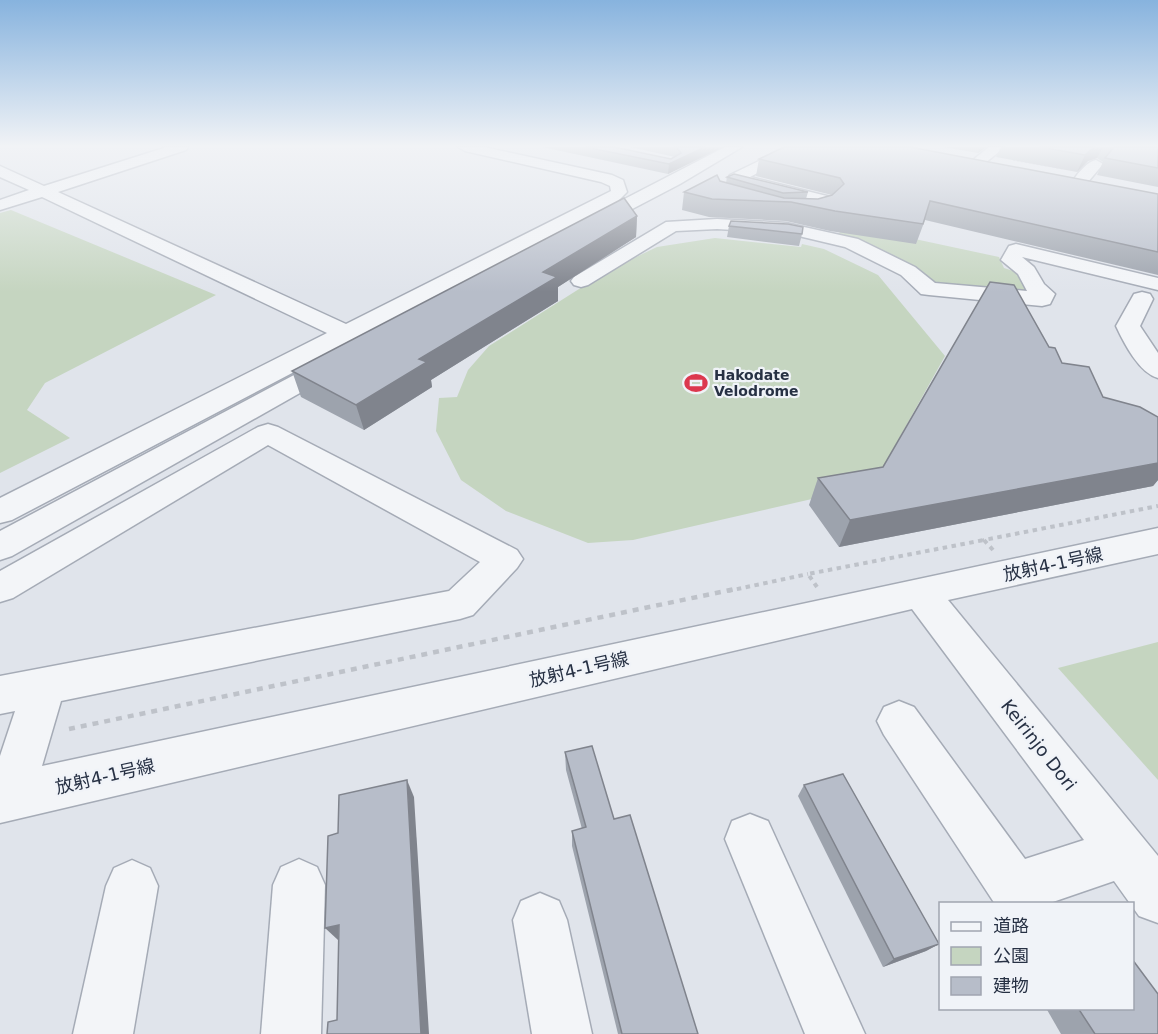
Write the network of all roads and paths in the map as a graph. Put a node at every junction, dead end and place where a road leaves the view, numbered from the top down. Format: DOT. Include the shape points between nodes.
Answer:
graph roads {
  1 [pos="31,195"];
  2 [pos="53,195"];
  3 [pos="615,195"];
  4 [pos="645,195"];
  5 [pos="803,195"];
  6 [pos="0,205"];
  7 [pos="783,210"];
  8 [pos="600,218"];
  9 [pos="659,233"];
  10 [pos="581,280"];
  11 [pos="1150,292"];
  12 [pos="346,333"];
  13 [pos="1158,370"];
  14 [pos="1158,506"];
  15 [pos="0,513"];
  16 [pos="984,540"];
  17 [pos="1158,542"];
  18 [pos="0,547"];
  19 [pos="1013,573"];
  20 [pos="808,574"];
  21 [pos="0,588"];
  22 [pos="920,592"];
  23 [pos="834,612"];
  24 [pos="44,686"];
  25 [pos="0,695"];
  26 [pos="899,721"];
  27 [pos="29,737"];
  28 [pos="5,798"];
  29 [pos="750,839"];
  30 [pos="1124,853"];
  31 [pos="299,885"];
  32 [pos="132,886"];
  33 [pos="1158,897"];
  34 [pos="540,920"];
  35 [pos="103,1034"];
  36 [pos="291,1034"];
  37 [pos="562,1034"];
  38 [pos="835,1034"];
  1 -- 6 [label="street"];
  2 -- 12 [label="street"];
  3 -- 12 [label="street"];
  4 -- 8 [label="street"];
  5 -- 7 [label="street" via="829,202 810,212"];
  8 -- 9 [label="street"];
  8 -- 18 [label="street"];
  9 -- 10 [label="street"];
  9 -- 11 [label="street" via="672,226 717,224 786,228 851,243 908,271 929,289 1015,306 1042,299 1044,294 1035,288 1027,271 1011,260 1016,250"];
  11 -- 13 [label="street" via="1128,326"];
  12 -- 15 [label="street"];
  14 -- 16 [label="path"];
  16 -- 19 [label="path"];
  16 -- 20 [label="path"];
  17 -- 19 [label="street, 放射4-1号線"];
  19 -- 22 [label="street, 放射4-1号線"];
  20 -- 23 [label="path"];
  20 -- 27 [label="path"];
  21 -- 24 [label="street" via="268,433 505,559 460,604"];
  22 -- 23 [label="street, 放射4-1号線"];
  22 -- 30 [label="street, Keirinjo Dori"];
  23 -- 28 [label="street, 放射4-1号線"];
  24 -- 25 [label="street"];
  24 -- 27 [label="street"];
  26 -- 30 [label="street" via="1015,888"];
  27 -- 28 [label="street"];
  29 -- 38 [label="street"];
  30 -- 33 [label="street, Keirinjo Dori"];
  31 -- 36 [label="street"];
  32 -- 35 [label="street"];
  34 -- 37 [label="street"];
}
